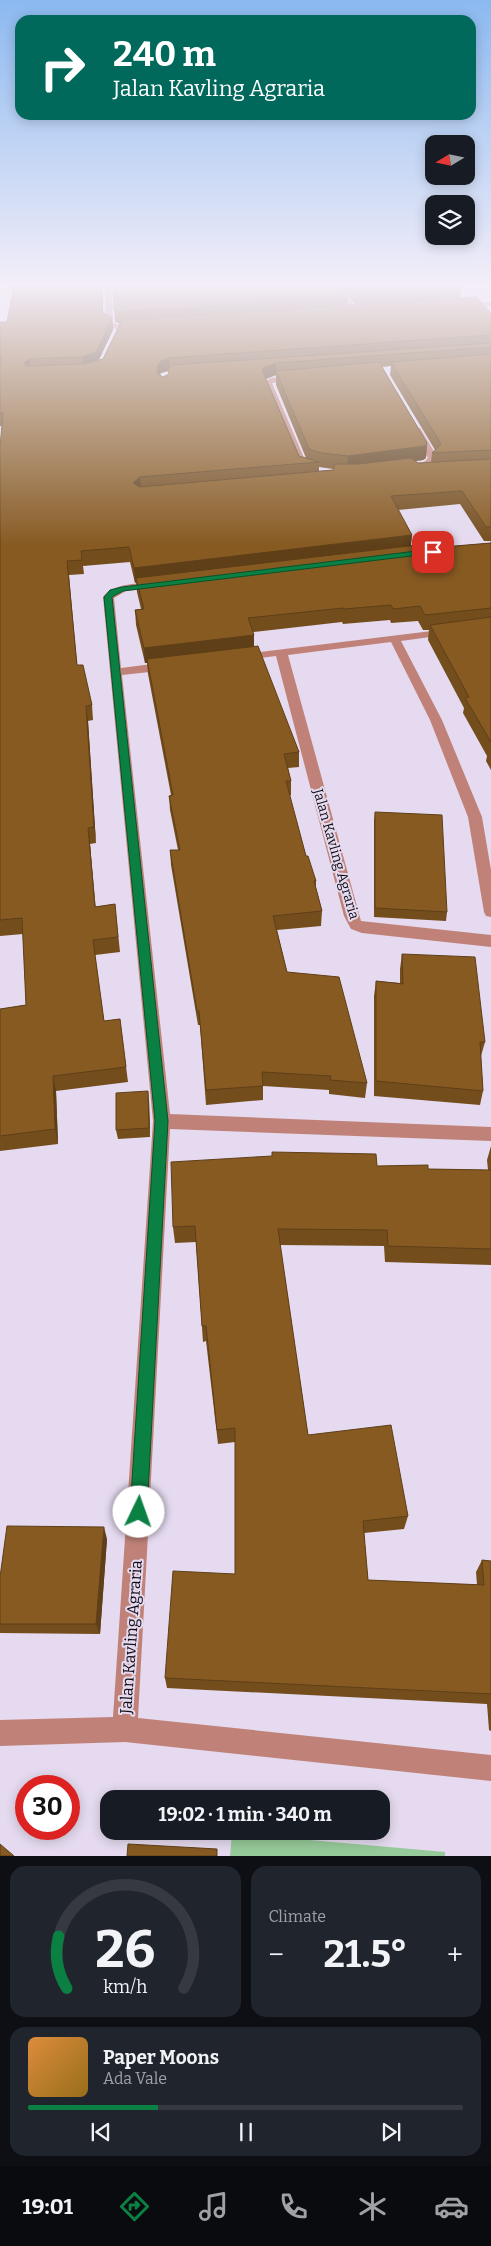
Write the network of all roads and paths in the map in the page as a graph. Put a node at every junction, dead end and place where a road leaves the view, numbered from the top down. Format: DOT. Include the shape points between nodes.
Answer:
graph roads {
  1 [pos="305,377"];
  2 [pos="410,419"];
  3 [pos="306,469"];
  4 [pos="431,471"];
  5 [pos="171,583"];
  6 [pos="462,630"];
  7 [pos="394,638"];
  8 [pos="281,652"];
  9 [pos="233,658"];
  10 [pos="184,664"];
  11 [pos="117,672"];
  12 [pos="491,912"];
  13 [pos="491,941"];
  14 [pos="162,1121"];
  15 [pos="491,1134"];
  16 [pos="126,1729"];
  17 [pos="0,1732"];
  18 [pos="491,1768"];
  1 -- 3 [label="street" via="268,382"];
  2 -- 4 [label="street" via="434,458 427,464 400,471"];
  5 -- 11 [label="street, Jalan Kavling Agraria" via="122,589 108,597"];
  6 -- 7 [label="street"];
  7 -- 8 [label="street"];
  7 -- 12 [label="street" via="436,720 475,817"];
  8 -- 9 [label="street"];
  8 -- 13 [label="street, Jalan Kavling Agraria" via="356,925"];
  10 -- 11 [label="street"];
  11 -- 14 [label="street, Jalan Kavling Agraria"];
  14 -- 15 [label="street"];
  14 -- 16 [label="street, Jalan Kavling Agraria"];
  16 -- 17 [label="street, Jalan Kavling Agraria"];
  16 -- 18 [label="street"];
}
